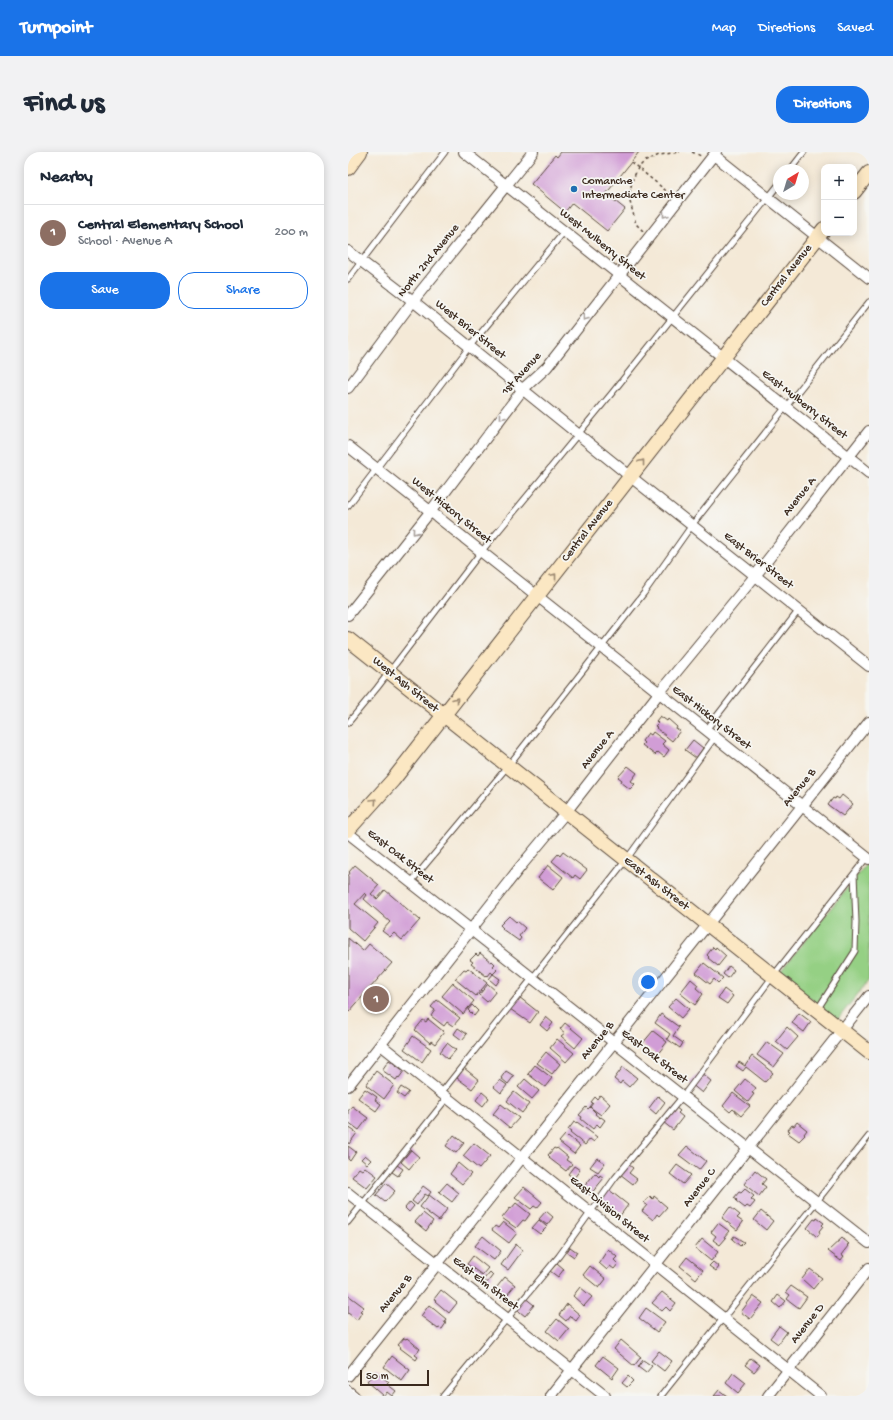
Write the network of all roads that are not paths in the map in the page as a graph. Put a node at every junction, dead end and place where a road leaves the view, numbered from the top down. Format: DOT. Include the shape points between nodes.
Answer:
graph roads {
  1 [pos="360,152"];
  2 [pos="445,152"];
  3 [pos="464,152"];
  4 [pos="533,152"];
  5 [pos="804,152"];
  6 [pos="715,153"];
  7 [pos="795,164"];
  8 [pos="348,168"];
  9 [pos="869,173"];
  10 [pos="506,185"];
  11 [pos="857,188"];
  12 [pos="773,192"];
  13 [pos="768,198"];
  14 [pos="564,232"];
  15 [pos="821,233"];
  16 [pos="824,236"];
  17 [pos="348,252"];
  18 [pos="361,262"];
  19 [pos="619,275"];
  20 [pos="869,278"];
  21 [pos="348,279"];
  22 [pos="413,301"];
  23 [pos="869,302"];
  24 [pos="672,318"];
  25 [pos="470,346"];
  26 [pos="723,358"];
  27 [pos="348,388"];
  28 [pos="524,389"];
  29 [pos="786,407"];
  30 [pos="869,431"];
  31 [pos="578,433"];
  32 [pos="348,446"];
  33 [pos="848,457"];
  34 [pos="377,469"];
  35 [pos="869,473"];
  36 [pos="631,476"];
  37 [pos="348,506"];
  38 [pos="430,512"];
  39 [pos="692,525"];
  40 [pos="481,552"];
  41 [pos="755,576"];
  42 [pos="537,597"];
  43 [pos="799,610"];
  44 [pos="348,615"];
  45 [pos="348,639"];
  46 [pos="601,647"];
  47 [pos="869,666"];
  48 [pos="389,672"];
  49 [pos="659,693"];
  50 [pos="444,716"];
  51 [pos="869,722"];
  52 [pos="348,723"];
  53 [pos="706,730"];
  54 [pos="715,737"];
  55 [pos="508,766"];
  56 [pos="802,806"];
  57 [pos="566,812"];
  58 [pos="348,831"];
  59 [pos="868,857"];
  60 [pos="626,860"];
  61 [pos="854,874"];
  62 [pos="411,882"];
  63 [pos="708,925"];
  64 [pos="471,930"];
  65 [pos="773,976"];
  66 [pos="532,977"];
  67 [pos="869,996"];
  68 [pos="816,1011"];
  69 [pos="842,1030"];
  70 [pos="614,1042"];
  71 [pos="381,1045"];
  72 [pos="869,1052"];
  73 [pos="348,1086"];
  74 [pos="444,1095"];
  75 [pos="683,1096"];
  76 [pos="869,1136"];
  77 [pos="748,1148"];
  78 [pos="522,1158"];
  79 [pos="348,1193"];
  80 [pos="816,1201"];
  81 [pos="362,1204"];
  82 [pos="590,1212"];
  83 [pos="348,1222"];
  84 [pos="869,1243"];
  85 [pos="438,1264"];
  86 [pos="656,1264"];
  87 [pos="869,1268"];
  88 [pos="506,1318"];
  89 [pos="724,1318"];
  90 [pos="572,1370"];
  91 [pos="788,1370"];
  92 [pos="348,1376"];
  93 [pos="348,1391"];
  94 [pos="354,1396"];
  95 [pos="443,1396"];
  96 [pos="551,1396"];
  97 [pos="606,1396"];
  98 [pos="661,1396"];
  99 [pos="768,1396"];
  100 [pos="821,1396"];
  1 -- 8 [label="street"];
  2 -- 18 [label="lane"];
  3 -- 10 [label="street, West Mulberry Street"];
  4 -- 10 [label="street, North 2nd Avenue"];
  5 -- 7 [label="lane"];
  6 -- 13 [label="street"];
  6 -- 19 [label="street, 1st Avenue, one-way"];
  9 -- 11 [label="street"];
  10 -- 14 [label="street, West Mulberry Street"];
  10 -- 22 [label="street, North 2nd Avenue"];
  12 -- 13 [label="lane"];
  13 -- 15 [label="street"];
  13 -- 24 [label="lane"];
  14 -- 19 [label="street, West Mulberry Street"];
  14 -- 25 [label="lane"];
  15 -- 26 [label="street, Central Avenue"];
  16 -- 20 [label="street"];
  17 -- 18 [label="street, West Brier Street"];
  18 -- 21 [label="lane"];
  18 -- 22 [label="street, West Brier Street"];
  19 -- 24 [label="street, West Mulberry Street"];
  19 -- 28 [label="street, 1st Avenue, one-way" via="547,367"];
  22 -- 25 [label="street, West Brier Street"];
  22 -- 27 [label="street, North 2nd Avenue"];
  23 -- 29 [label="lane"];
  24 -- 26 [label="street, West Mulberry Street"];
  24 -- 31 [label="lane"];
  25 -- 28 [label="street, West Brier Street"];
  25 -- 34 [label="lane"];
  26 -- 29 [label="street, East Mulberry Street"];
  36 -- 26 [label="street, Central Avenue, one-way"];
  28 -- 31 [label="street, West Brier Street"];
  28 -- 38 [label="street, 1st Avenue, one-way"];
  29 -- 33 [label="street, East Mulberry Street"];
  29 -- 39 [label="lane"];
  30 -- 33 [label="street, Avenue A"];
  31 -- 36 [label="street, West Brier Street"];
  31 -- 40 [label="lane"];
  32 -- 34 [label="street, West Hickory Street"];
  33 -- 35 [label="street, East Mulberry Street"];
  33 -- 41 [label="street, Avenue A"];
  34 -- 37 [label="lane"];
  34 -- 38 [label="street, West Hickory Street"];
  36 -- 39 [label="street, East Brier Street"];
  42 -- 36 [label="street, Central Avenue, one-way"];
  38 -- 40 [label="street, West Hickory Street"];
  38 -- 44 [label="street, 1st Avenue, one-way"];
  39 -- 41 [label="street, East Brier Street"];
  39 -- 46 [label="lane" via="644,593"];
  40 -- 42 [label="street, West Hickory Street"];
  40 -- 48 [label="lane"];
  41 -- 43 [label="street, East Brier Street"];
  41 -- 49 [label="street, Avenue A"];
  42 -- 46 [label="street, East Hickory Street"];
  50 -- 42 [label="street, Central Avenue, one-way"];
  43 -- 47 [label="street, East Brier Street"];
  43 -- 53 [label="lane"];
  45 -- 48 [label="street, West Ash Street"];
  46 -- 49 [label="street, East Hickory Street"];
  46 -- 55 [label="lane"];
  48 -- 50 [label="street, West Ash Street"];
  48 -- 52 [label="lane"];
  49 -- 53 [label="street, East Hickory Street"];
  49 -- 57 [label="street, Avenue A"];
  50 -- 55 [label="street, East Ash Street"];
  58 -- 50 [label="street, Central Avenue, one-way"];
  51 -- 56 [label="street, Avenue B"];
  53 -- 54 [label="street, East Hickory Street"];
  54 -- 56 [label="street, East Hickory Street"];
  54 -- 60 [label="lane"];
  55 -- 57 [label="street, East Ash Street"];
  55 -- 62 [label="lane"];
  56 -- 59 [label="street, East Hickory Street"];
  56 -- 63 [label="street, Avenue B"];
  57 -- 60 [label="street, East Ash Street"];
  57 -- 64 [label="street, Avenue A"];
  58 -- 62 [label="street, East Oak Street"];
  59 -- 61 [label="lane"];
  60 -- 63 [label="street, East Ash Street"];
  60 -- 66 [label="lane"];
  61 -- 65 [label="lane"];
  61 -- 68 [label="lane" via="855,951"];
  62 -- 64 [label="street, East Oak Street"];
  63 -- 65 [label="street, East Ash Street"];
  63 -- 70 [label="street, Avenue B"];
  64 -- 66 [label="street, East Oak Street"];
  64 -- 71 [label="street, Avenue A"];
  65 -- 68 [label="street, East Ash Street"];
  65 -- 75 [label="lane"];
  66 -- 70 [label="street, East Oak Street"];
  66 -- 74 [label="lane"];
  67 -- 69 [label="street, Avenue C"];
  68 -- 69 [label="street, East Ash Street"];
  69 -- 72 [label="street, East Ash Street"];
  69 -- 77 [label="street, Avenue C"];
  70 -- 75 [label="street, East Oak Street"];
  70 -- 78 [label="street, Avenue B"];
  71 -- 73 [label="street, Avenue A"];
  71 -- 74 [label="street, East Division Street"];
  74 -- 78 [label="street, East Division Street"];
  74 -- 81 [label="lane"];
  75 -- 77 [label="street, East Oak Street"];
  75 -- 82 [label="lane"];
  76 -- 80 [label="lane"];
  77 -- 80 [label="street, East Oak Street"];
  77 -- 86 [label="street, Avenue C"];
  78 -- 82 [label="street, East Division Street"];
  78 -- 85 [label="street, Avenue B"];
  79 -- 81 [label="street, East Elm Street"];
  80 -- 84 [label="street, East Oak Street"];
  80 -- 89 [label="lane"];
  81 -- 83 [label="lane"];
  81 -- 85 [label="street, East Elm Street"];
  82 -- 86 [label="street, East Division Street"];
  82 -- 88 [label="lane" via="559,1256"];
  85 -- 88 [label="street, East Elm Street"];
  85 -- 92 [label="street, Avenue B"];
  86 -- 89 [label="street, East Division Street"];
  86 -- 90 [label="street, Avenue C"];
  87 -- 91 [label="street, Avenue D"];
  88 -- 90 [label="street, East Elm Street"];
  88 -- 95 [label="lane"];
  89 -- 91 [label="street, East Division Street"];
  89 -- 98 [label="lane"];
  90 -- 96 [label="street, Avenue C"];
  90 -- 97 [label="street, East Elm Street"];
  91 -- 99 [label="street, Avenue D"];
  91 -- 100 [label="street, East Division Street"];
  93 -- 94 [label="street"];
}
